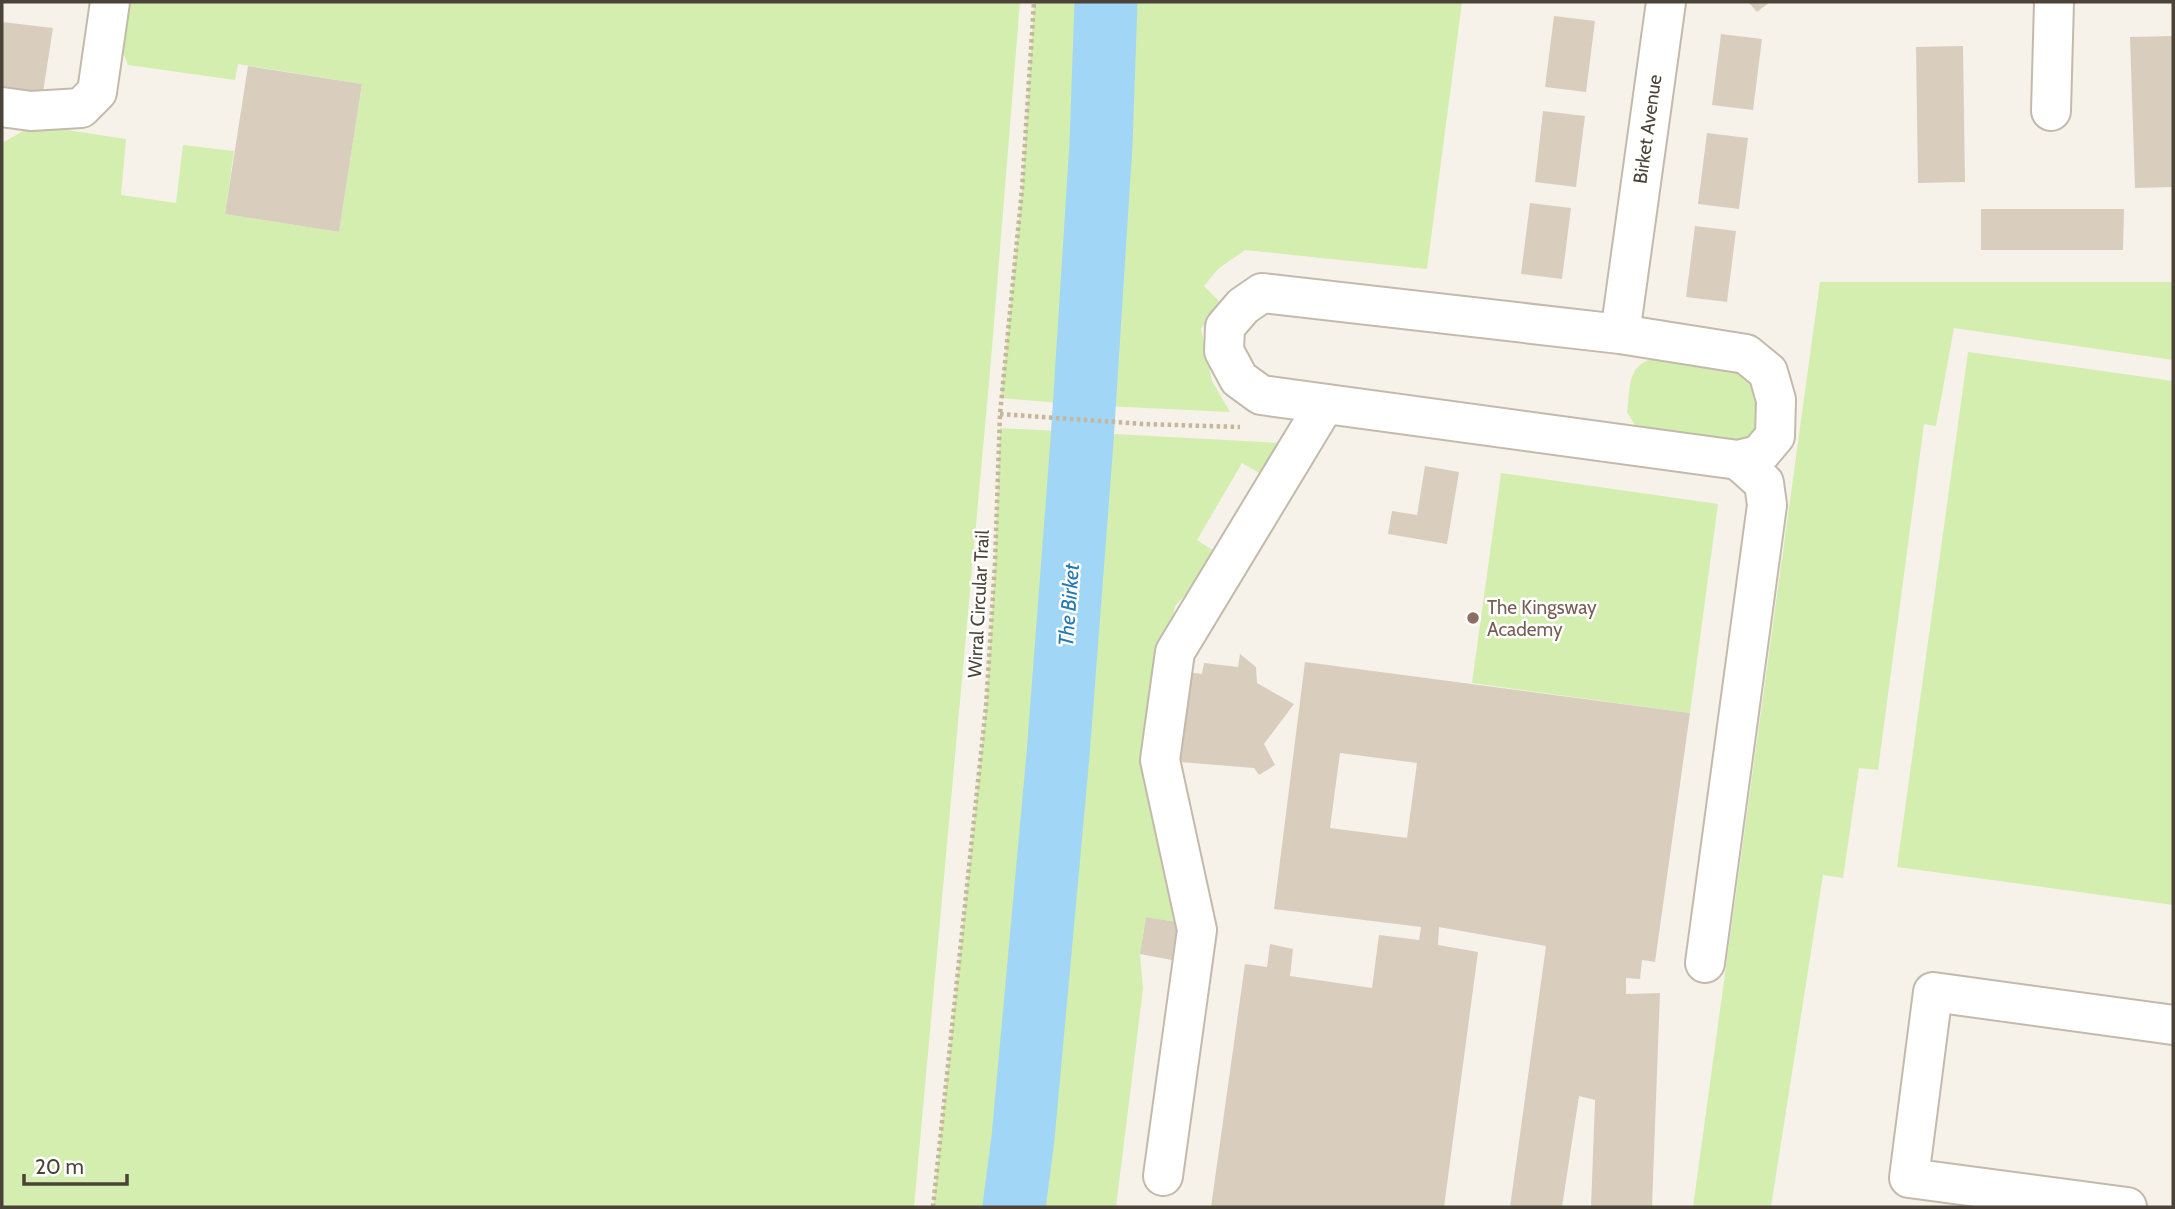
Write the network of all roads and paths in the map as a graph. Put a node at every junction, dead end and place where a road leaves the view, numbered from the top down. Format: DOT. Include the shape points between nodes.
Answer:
graph roads {
  1 [pos="110,2"];
  2 [pos="1034,2"];
  3 [pos="1666,2"];
  4 [pos="2054,2"];
  5 [pos="2,107"];
  6 [pos="2050,111"];
  7 [pos="1620,334"];
  8 [pos="1325,404"];
  9 [pos="1000,414"];
  10 [pos="1242,427"];
  11 [pos="1738,460"];
  12 [pos="1705,963"];
  13 [pos="2173,1025"];
  14 [pos="1163,1175"];
  15 [pos="933,1207"];
  16 [pos="2127,1207"];
  1 -- 5 [label="street" via="97,92 81,108 31,111"];
  2 -- 9 [label="path, Wirral Circular Trail"];
  3 -- 7 [label="street, Birket Avenue"];
  4 -- 6 [label="street"];
  7 -- 8 [label="street" via="1262,293 1243,306 1225,327 1224,351 1239,379 1261,395"];
  7 -- 11 [label="street" via="1746,354 1768,372 1776,400 1775,436 1759,455"];
  8 -- 11 [label="street"];
  8 -- 14 [label="street" via="1175,652 1160,760 1197,930"];
  9 -- 10 [label="path"];
  9 -- 15 [label="path, Wirral Circular Trail" via="986,706"];
  11 -- 12 [label="street" via="1764,483 1768,505"];
  13 -- 16 [label="street" via="1933,992 1909,1178"];
}
